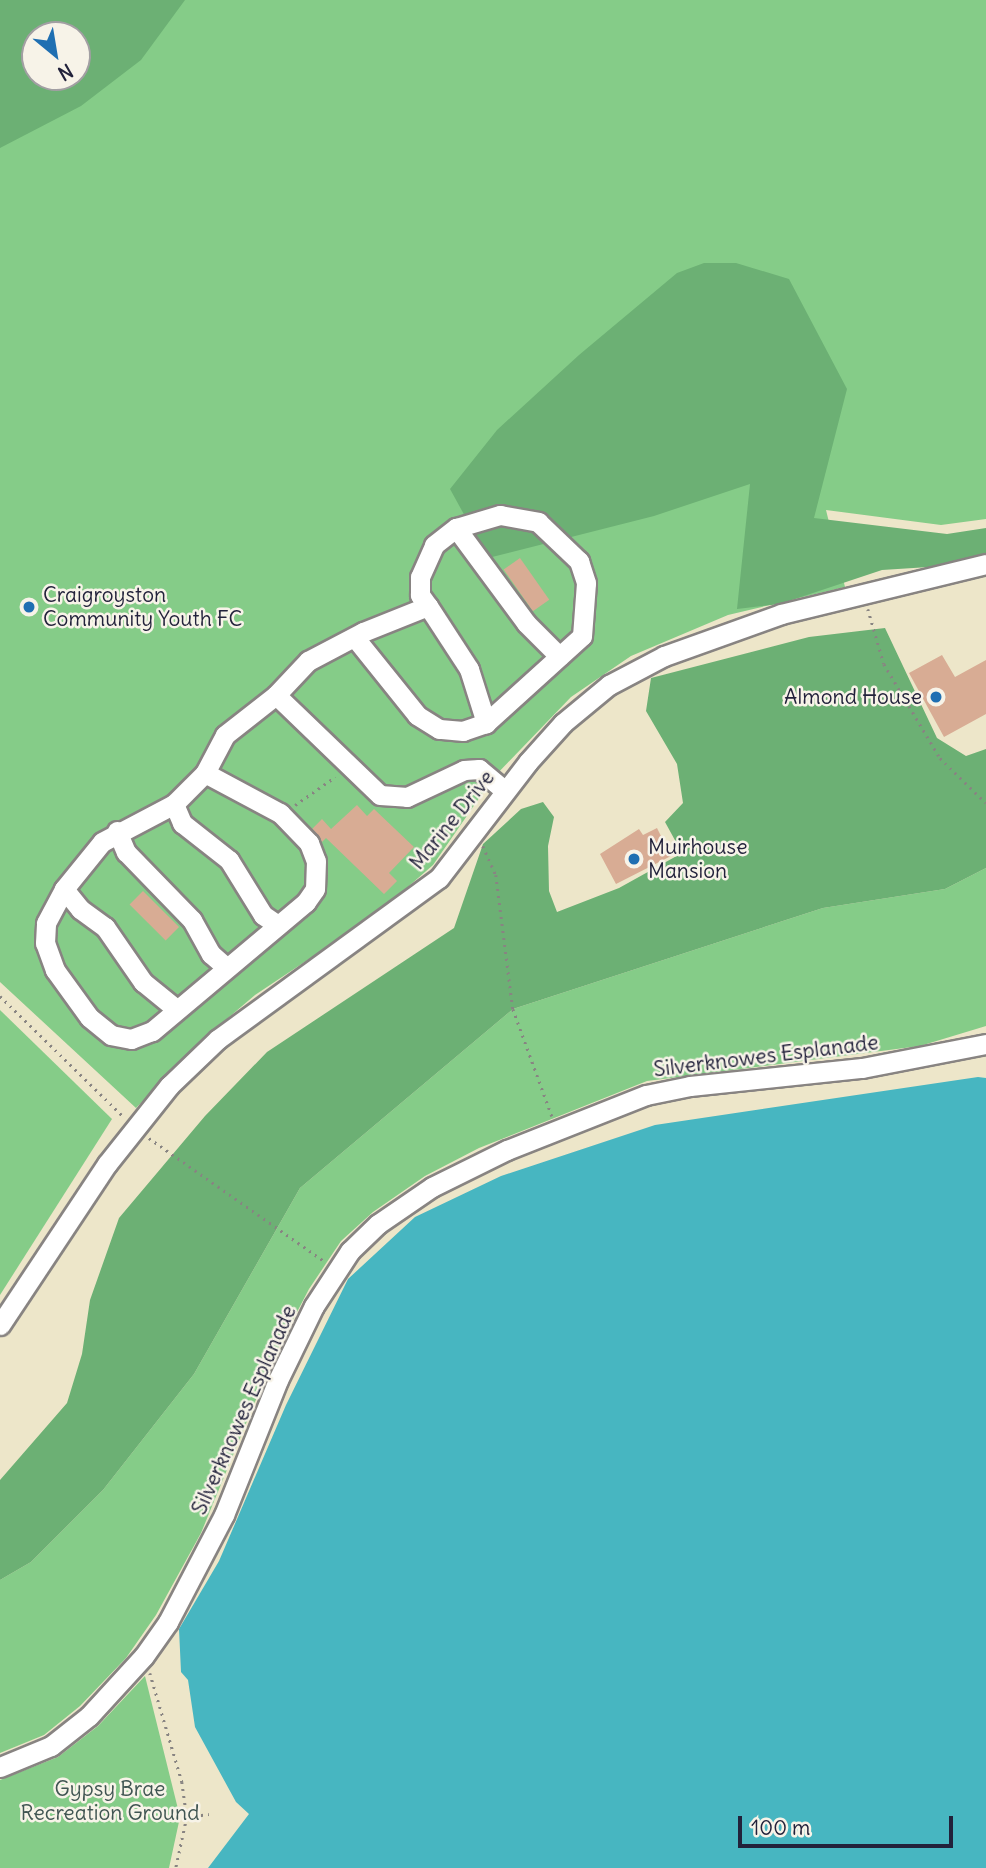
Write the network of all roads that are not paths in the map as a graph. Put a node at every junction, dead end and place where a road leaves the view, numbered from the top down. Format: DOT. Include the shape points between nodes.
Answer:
graph roads {
  1 [pos="456,528"];
  2 [pos="986,565"];
  3 [pos="428,606"];
  4 [pos="356,639"];
  5 [pos="559,656"];
  6 [pos="276,695"];
  7 [pos="486,723"];
  8 [pos="205,773"];
  9 [pos="505,791"];
  10 [pos="174,804"];
  11 [pos="117,831"];
  12 [pos="64,889"];
  13 [pos="278,925"];
  14 [pos="225,966"];
  15 [pos="175,1008"];
  16 [pos="986,1044"];
  17 [pos="0,1325"];
  18 [pos="0,1767"];
  1 -- 3 [label="street" via="434,545 420,577 420,595"];
  1 -- 5 [label="street" via="526,623"];
  1 -- 5 [label="street" via="500,515 538,522 579,561 586,583 582,636"];
  2 -- 9 [label="street, Marine Drive" via="781,614 690,646 609,685 564,723"];
  3 -- 4 [label="street"];
  3 -- 7 [label="street" via="469,669"];
  4 -- 6 [label="street" via="308,661"];
  4 -- 7 [label="street" via="417,715 439,729 463,731"];
  5 -- 7 [label="street"];
  6 -- 8 [label="street" via="225,736"];
  6 -- 9 [label="street" via="380,795 394,799 464,770 479,769"];
  8 -- 10 [label="street"];
  8 -- 13 [label="street" via="280,813 309,843 318,876 306,902"];
  9 -- 17 [label="street, Marine Drive" via="439,878 218,1039 135,1128"];
  10 -- 11 [label="street"];
  10 -- 13 [label="street" via="182,823 229,860 262,915"];
  11 -- 12 [label="street" via="102,842"];
  11 -- 14 [label="street" via="126,852 191,920 211,954"];
  12 -- 15 [label="street" via="80,909 105,927 143,982"];
  12 -- 15 [label="street" via="46,923 45,943 55,971 89,1017 111,1035 131,1039 152,1031"];
  13 -- 14 [label="street"];
  14 -- 15 [label="street"];
  16 -- 18 [label="street, Silverknowes Esplanade" via="862,1068 690,1086 634,1098 432,1187 378,1224 314,1306 278,1380 224,1515 168,1622 144,1656 89,1716 51,1746"];
}
